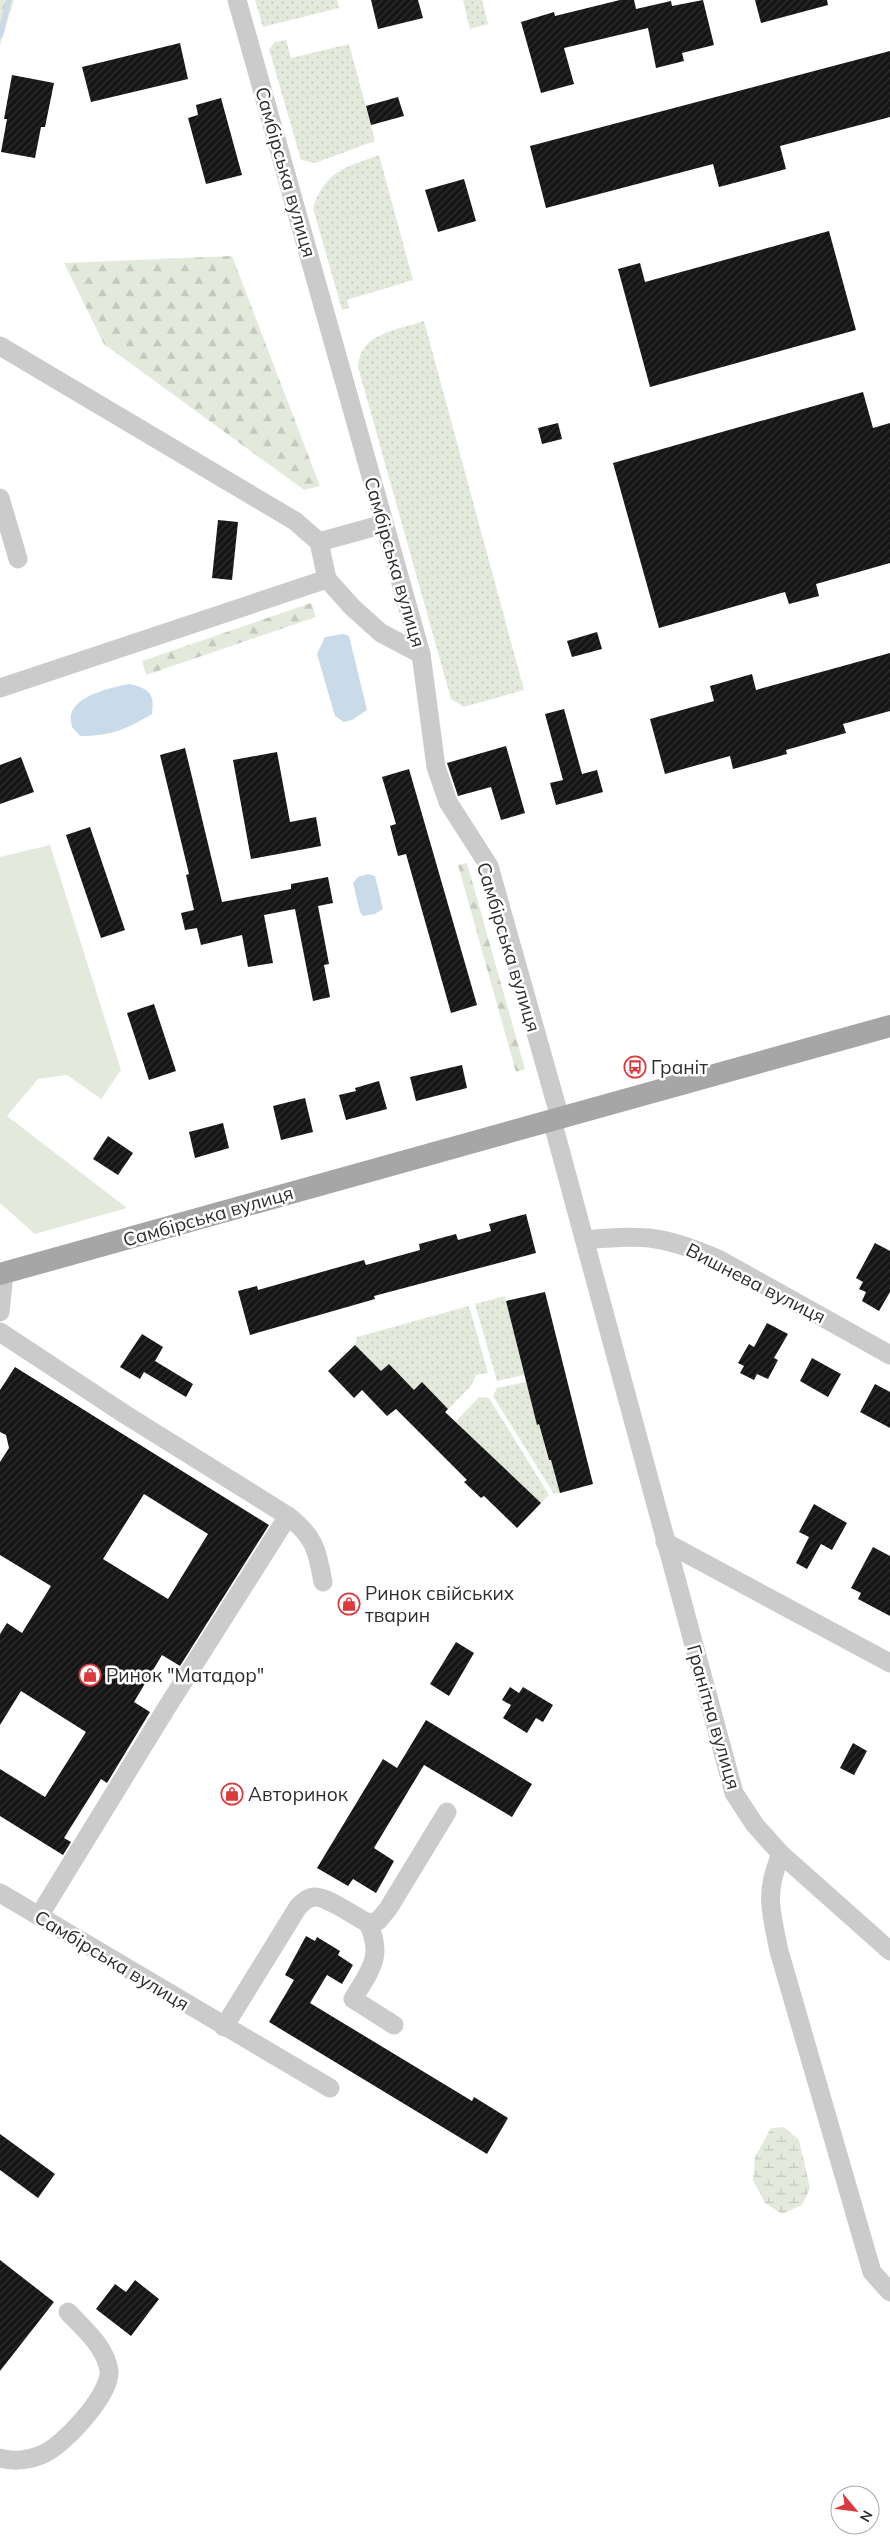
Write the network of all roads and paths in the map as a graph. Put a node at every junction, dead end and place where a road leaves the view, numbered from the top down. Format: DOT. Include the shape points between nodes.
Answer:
graph roads {
  1 [pos="237,0"];
  2 [pos="0,346"];
  3 [pos="0,498"];
  4 [pos="384,524"];
  5 [pos="319,542"];
  6 [pos="18,559"];
  7 [pos="327,579"];
  8 [pos="421,654"];
  9 [pos="0,688"];
  10 [pos="890,1026"];
  11 [pos="556,1119"];
  12 [pos="586,1240"];
  13 [pos="2,1274"];
  14 [pos="0,1312"];
  15 [pos="0,1332"];
  16 [pos="890,1355"];
  17 [pos="288,1516"];
  18 [pos="665,1542"];
  19 [pos="323,1582"];
  20 [pos="890,1663"];
  21 [pos="447,1812"];
  22 [pos="781,1854"];
  23 [pos="0,1893"];
  24 [pos="38,1916"];
  25 [pos="368,1923"];
  26 [pos="890,1951"];
  27 [pos="394,2025"];
  28 [pos="224,2027"];
  29 [pos="330,2088"];
  30 [pos="890,2292"];
  31 [pos="68,2312"];
  32 [pos="0,2458"];
  1 -- 4 [label="street, Самбірська вулиця"];
  2 -- 5 [label="street" via="295,521"];
  3 -- 6 [label="street"];
  4 -- 5 [label="street"];
  4 -- 8 [label="street, Самбірська вулиця"];
  5 -- 7 [label="street"];
  7 -- 8 [label="street" via="381,633"];
  7 -- 9 [label="street"];
  8 -- 11 [label="street, Самбірська вулиця" via="436,767 448,802 489,866"];
  10 -- 11 [label="main road, Самбірська вулиця"];
  11 -- 12 [label="street, Гранітна вулиця"];
  11 -- 13 [label="main road, Самбірська вулиця"];
  12 -- 16 [label="street, Вишнева вулиця" via="631,1235 659,1238 691,1247"];
  12 -- 18 [label="street, Гранітна вулиця"];
  13 -- 14 [label="street"];
  15 -- 17 [label="street"];
  17 -- 19 [label="street" via="312,1539"];
  17 -- 24 [label="street"];
  18 -- 20 [label="street"];
  18 -- 22 [label="street, Гранітна вулиця" via="734,1793 755,1826"];
  21 -- 25 [label="street" via="388,1910 378,1921"];
  22 -- 26 [label="street, Гранітна вулиця"];
  22 -- 30 [label="street" via="771,1878 770,1902 779,1951 872,2272"];
  23 -- 24 [label="street, Самбірська вулиця"];
  24 -- 28 [label="street, Самбірська вулиця"];
  25 -- 27 [label="street" via="374,1934 377,1956 353,1999"];
  25 -- 28 [label="street" via="324,1899 314,1897 305,1900"];
  28 -- 29 [label="street, Самбірська вулиця"];
  31 -- 32 [label="street" via="106,2357 109,2373 105,2386 82,2421 43,2455 28,2459"];
}
